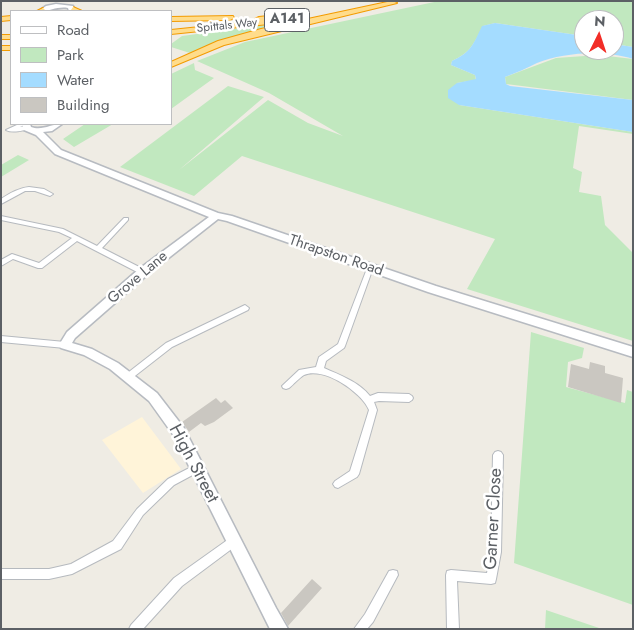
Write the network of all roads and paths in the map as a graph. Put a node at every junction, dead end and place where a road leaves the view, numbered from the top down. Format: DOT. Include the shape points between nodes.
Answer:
graph roads {
  1 [pos="380,1"];
  2 [pos="398,2"];
  3 [pos="369,4"];
  4 [pos="325,9"];
  5 [pos="45,10"];
  6 [pos="74,10"];
  7 [pos="316,10"];
  8 [pos="172,19"];
  9 [pos="172,27"];
  10 [pos="172,32"];
  11 [pos="172,65"];
  12 [pos="25,125"];
  13 [pos="56,125"];
  14 [pos="1,129"];
  15 [pos="36,131"];
  16 [pos="48,142"];
  17 [pos="50,194"];
  18 [pos="1,202"];
  19 [pos="216,216"];
  20 [pos="1,218"];
  21 [pos="126,219"];
  22 [pos="76,238"];
  23 [pos="99,248"];
  24 [pos="1,264"];
  25 [pos="370,268"];
  26 [pos="143,272"];
  27 [pos="245,308"];
  28 [pos="1,339"];
  29 [pos="65,345"];
  30 [pos="633,352"];
  31 [pos="319,370"];
  32 [pos="128,377"];
  33 [pos="286,386"];
  34 [pos="409,398"];
  35 [pos="371,400"];
  36 [pos="498,455"];
  37 [pos="197,468"];
  38 [pos="338,484"];
  39 [pos="232,541"];
  40 [pos="1,574"];
  41 [pos="393,575"];
  42 [pos="135,629"];
  43 [pos="280,629"];
  44 [pos="360,629"];
  45 [pos="453,629"];
  1 -- 3 [label="highway, Spittals Way / A141"];
  2 -- 10 [label="highway, Spittals Way / A141" via="295,19"];
  2 -- 11 [label="highway" via="264,31 221,43"];
  3 -- 4 [label="highway"];
  3 -- 9 [label="highway, Spittals Way / A141" via="279,17"];
  5 -- 6 [label="main road" via="62,5"];
  7 -- 8 [label="highway" via="228,18"];
  12 -- 14 [label="street"];
  12 -- 15 [label="main road, Thrapston Road"];
  13 -- 15 [label="main road"];
  13 -- 16 [label="main road"];
  15 -- 16 [label="main road, Thrapston Road"];
  16 -- 19 [label="main road, Thrapston Road" via="58,152"];
  17 -- 18 [label="street" via="38,188 24,188"];
  19 -- 25 [label="main road, Thrapston Road"];
  19 -- 26 [label="main road, Grove Lane"];
  20 -- 22 [label="street" via="62,230"];
  21 -- 23 [label="street"];
  22 -- 23 [label="street"];
  22 -- 24 [label="street" via="40,266 12,256"];
  23 -- 26 [label="street"];
  25 -- 30 [label="main road, Thrapston Road"];
  25 -- 31 [label="street" via="341,346 322,359"];
  26 -- 29 [label="main road, Grove Lane" via="71,335"];
  27 -- 32 [label="street" via="168,345"];
  28 -- 29 [label="street, High Street"];
  29 -- 32 [label="main road, High Street" via="88,352"];
  31 -- 33 [label="street" via="302,372"];
  31 -- 35 [label="street"];
  32 -- 37 [label="main road, High Street" via="153,397 174,425"];
  34 -- 35 [label="street" via="378,397"];
  35 -- 38 [label="street" via="373,410 354,474"];
  36 -- 45 [label="street, Garner Close" via="496,552 491,579 450,576"];
  37 -- 39 [label="main road, High Street"];
  37 -- 40 [label="street" via="171,482 140,512 117,545 72,569 49,574"];
  39 -- 42 [label="street" via="178,582"];
  39 -- 43 [label="main road, High Street"];
  41 -- 44 [label="street"];
}
